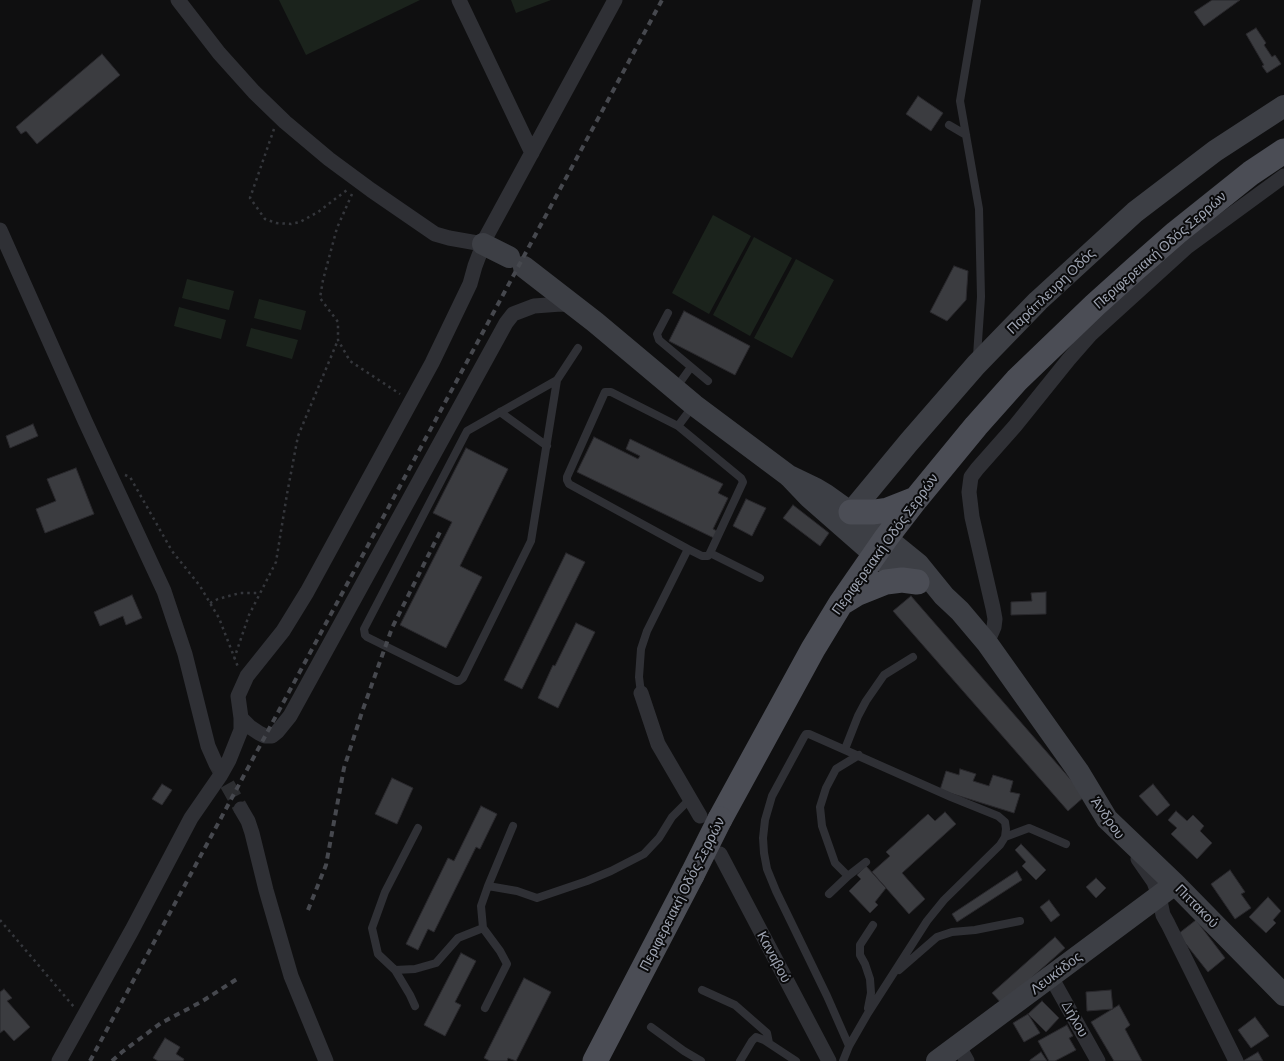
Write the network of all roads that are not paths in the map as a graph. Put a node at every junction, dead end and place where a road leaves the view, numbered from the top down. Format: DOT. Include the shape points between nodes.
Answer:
graph roads {
  1 [pos="178,0"];
  2 [pos="459,0"];
  3 [pos="615,0"];
  4 [pos="977,0"];
  5 [pos="1284,106"];
  6 [pos="949,125"];
  7 [pos="966,135"];
  8 [pos="1284,151"];
  9 [pos="532,152"];
  10 [pos="1284,176"];
  11 [pos="0,230"];
  12 [pos="483,244"];
  13 [pos="574,305"];
  14 [pos="668,313"];
  15 [pos="578,348"];
  16 [pos="976,365"];
  17 [pos="691,368"];
  18 [pos="557,380"];
  19 [pos="708,381"];
  20 [pos="675,389"];
  21 [pos="694,405"];
  22 [pos="500,412"];
  23 [pos="678,426"];
  24 [pos="547,446"];
  25 [pos="789,476"];
  26 [pos="916,498"];
  27 [pos="851,512"];
  28 [pos="880,546"];
  29 [pos="688,549"];
  30 [pos="710,553"];
  31 [pos="760,578"];
  32 [pos="917,582"];
  33 [pos="944,596"];
  34 [pos="841,603"];
  35 [pos="987,643"];
  36 [pos="913,657"];
  37 [pos="641,693"];
  38 [pos="241,718"];
  39 [pos="845,749"];
  40 [pos="859,755"];
  41 [pos="216,764"];
  42 [pos="690,799"];
  43 [pos="241,809"];
  44 [pos="710,818"];
  45 [pos="1107,819"];
  46 [pos="513,826"];
  47 [pos="418,828"];
  48 [pos="1005,837"];
  49 [pos="1066,844"];
  50 [pos="720,854"];
  51 [pos="866,862"];
  52 [pos="848,876"];
  53 [pos="488,886"];
  54 [pos="1167,890"];
  55 [pos="829,894"];
  56 [pos="1020,922"];
  57 [pos="873,925"];
  58 [pos="483,928"];
  59 [pos="395,970"];
  60 [pos="892,976"];
  61 [pos="1051,977"];
  62 [pos="702,990"];
  63 [pos="1284,995"];
  64 [pos="415,1006"];
  65 [pos="485,1008"];
  66 [pos="868,1013"];
  67 [pos="651,1027"];
  68 [pos="769,1043"];
  69 [pos="849,1046"];
  70 [pos="962,1053"];
  71 [pos="59,1061"];
  72 [pos="326,1061"];
  73 [pos="595,1061"];
  74 [pos="701,1061"];
  75 [pos="740,1061"];
  76 [pos="796,1061"];
  77 [pos="829,1061"];
  78 [pos="843,1061"];
  79 [pos="937,1061"];
  80 [pos="1098,1061"];
  81 [pos="1236,1061"];
  1 -- 12 [label="street" via="237,74 329,160 435,234"];
  2 -- 9 [label="street"];
  3 -- 9 [label="street"];
  4 -- 7 [label="lane" via="960,101"];
  5 -- 16 [label="street, Παράπλευρη Οδός" via="1215,151 1135,212 1038,301"];
  6 -- 7 [label="lane"];
  7 -- 16 [label="lane" via="979,209 981,297"];
  8 -- 26 [label="main road, Περιφερειακή Οδός Σερρών" via="1176,233 1076,324 996,402"];
  9 -- 12 [label="street"];
  10 -- 35 [label="street" via="1187,247 1090,335 971,477 972,517 995,618"];
  11 -- 41 [label="street" via="164,591"];
  12 -- 13 [label="street" via="517,262"];
  12 -- 38 [label="street" via="470,284 432,363 307,592 283,631 244,682 238,696"];
  13 -- 20 [label="street"];
  13 -- 38 [label="street" via="534,306 514,314 506,323 290,716 272,736 265,736"];
  14 -- 17 [label="lane" via="657,334 659,340"];
  15 -- 18 [label="lane"];
  16 -- 27 [label="street, Παράπλευρη Οδός"];
  17 -- 19 [label="lane"];
  17 -- 20 [label="lane"];
  18 -- 22 [label="lane"];
  18 -- 24 [label="lane"];
  20 -- 21 [label="street"];
  21 -- 23 [label="lane"];
  21 -- 25 [label="street"];
  22 -- 24 [label="lane"];
  22 -- 24 [label="lane" via="467,431 364,629 365,635 456,681 462,680 531,541"];
  23 -- 29 [label="lane" via="611,392 605,392 566,480"];
  23 -- 30 [label="lane" via="743,480"];
  25 -- 27 [label="street"];
  25 -- 28 [label="street" via="860,544"];
  26 -- 27 [label="main road" via="888,510"];
  26 -- 28 [label="main road, Περιφερειακή Οδός Σερρών"];
  27 -- 28 [label="street"];
  28 -- 32 [label="street" via="899,572"];
  28 -- 33 [label="street" via="918,564"];
  28 -- 34 [label="main road, Περιφερειακή Οδός Σερρών"];
  29 -- 30 [label="lane" via="702,556"];
  29 -- 37 [label="lane" via="641,649"];
  30 -- 31 [label="lane"];
  32 -- 33 [label="street"];
  32 -- 34 [label="main road" via="886,582"];
  33 -- 35 [label="street, Άνδρου"];
  34 -- 44 [label="main road, Περιφερειακή Οδός Σερρών"];
  35 -- 45 [label="street, Άνδρου" via="1078,771"];
  36 -- 39 [label="lane" via="884,675 858,716"];
  37 -- 42 [label="street" via="658,744"];
  38 -- 71 [label="street" via="241,730 224,768 191,818"];
  39 -- 40 [label="lane"];
  39 -- 69 [label="lane" via="809,734 804,737 772,796 763,838 764,853 776,891"];
  40 -- 48 [label="lane" via="998,816 1005,822"];
  40 -- 52 [label="lane" via="836,769 820,807 822,826 834,863"];
  42 -- 44 [label="street"];
  42 -- 53 [label="lane" via="644,854 588,881 537,898"];
  43 -- 72 [label="street" via="252,833 292,976"];
  44 -- 73 [label="main road, Περιφερειακή Οδός Σερρών, bridge" via="692,875"];
  45 -- 54 [label="street, Πιττακού"];
  46 -- 53 [label="lane"];
  47 -- 59 [label="lane" via="385,892 372,928 378,954"];
  48 -- 49 [label="lane" via="1029,828"];
  48 -- 60 [label="lane" via="926,921"];
  50 -- 77 [label="street, Καναβού"];
  51 -- 52 [label="lane"];
  52 -- 55 [label="lane"];
  53 -- 58 [label="lane" via="481,906"];
  54 -- 61 [label="street, Λευκάδος"];
  54 -- 63 [label="street, Πιττακού"];
  54 -- 81 [label="street" via="1161,908"];
  56 -- 60 [label="lane" via="937,937"];
  57 -- 66 [label="lane" via="860,945 860,955 870,979"];
  58 -- 59 [label="lane" via="458,938 436,963"];
  58 -- 65 [label="lane" via="507,964"];
  59 -- 64 [label="lane"];
  60 -- 66 [label="lane"];
  61 -- 70 [label="street, Λευκάδος"];
  61 -- 80 [label="street, Δήλου"];
  62 -- 68 [label="lane" via="735,1005 767,1033"];
  66 -- 69 [label="lane"];
  67 -- 74 [label="lane"];
  68 -- 75 [label="lane" via="754,1038"];
  68 -- 76 [label="lane"];
  69 -- 78 [label="lane"];
  70 -- 79 [label="street, Λευκάδος"];
}
